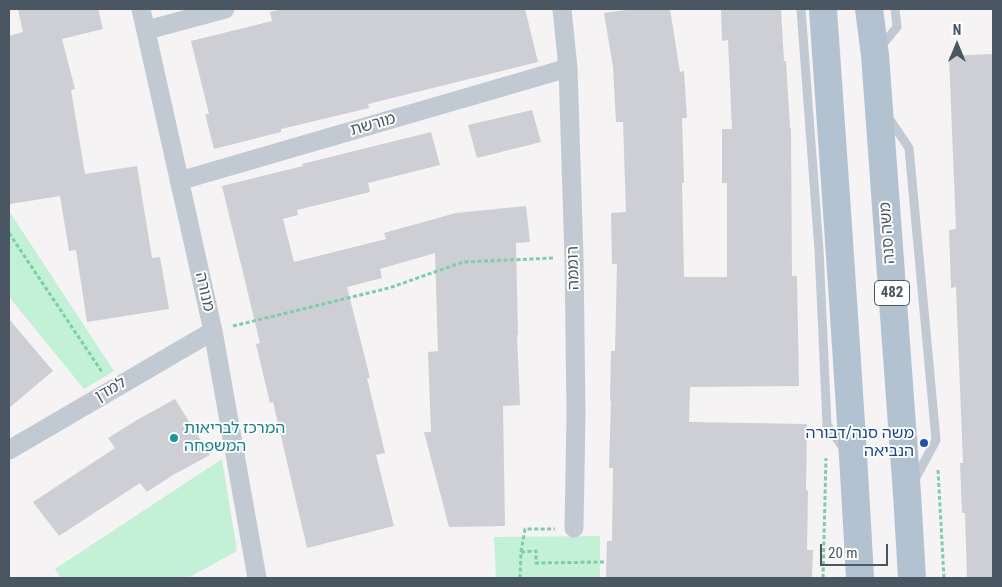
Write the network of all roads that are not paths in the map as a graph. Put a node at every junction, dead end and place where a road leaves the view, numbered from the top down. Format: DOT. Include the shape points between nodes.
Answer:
graph roads {
  1 [pos="141,9"];
  2 [pos="225,9"];
  3 [pos="562,9"];
  4 [pos="801,9"];
  5 [pos="823,9"];
  6 [pos="869,9"];
  7 [pos="895,9"];
  8 [pos="147,30"];
  9 [pos="874,55"];
  10 [pos="568,68"];
  11 [pos="878,103"];
  12 [pos="179,181"];
  13 [pos="830,258"];
  14 [pos="213,331"];
  15 [pos="9,450"];
  16 [pos="854,462"];
  17 [pos="907,494"];
  18 [pos="574,528"];
  19 [pos="257,578"];
  20 [pos="860,578"];
  21 [pos="912,578"];
  1 -- 8 [label="street, מנורה"];
  2 -- 8 [label="street"];
  3 -- 10 [label="street, רוממה"];
  4 -- 13 [label="lane"];
  5 -- 13 [label="main road"];
  6 -- 9 [label="main road, משה סנה / 482"];
  7 -- 9 [label="lane" via="897,28"];
  8 -- 12 [label="street, מנורה"];
  9 -- 11 [label="main road, משה סנה / 482"];
  10 -- 12 [label="street, מורשת"];
  10 -- 18 [label="street, רוממה" via="574,258"];
  11 -- 17 [label="main road, משה סנה / 482"];
  11 -- 17 [label="lane" via="909,148 936,440"];
  12 -- 14 [label="street, מנורה"];
  13 -- 16 [label="main road"];
  13 -- 16 [label="lane" via="827,425"];
  14 -- 15 [label="street, למדן"];
  14 -- 19 [label="street, מנורה"];
  16 -- 20 [label="main road"];
  17 -- 21 [label="main road, משה סנה / 482"];
}
